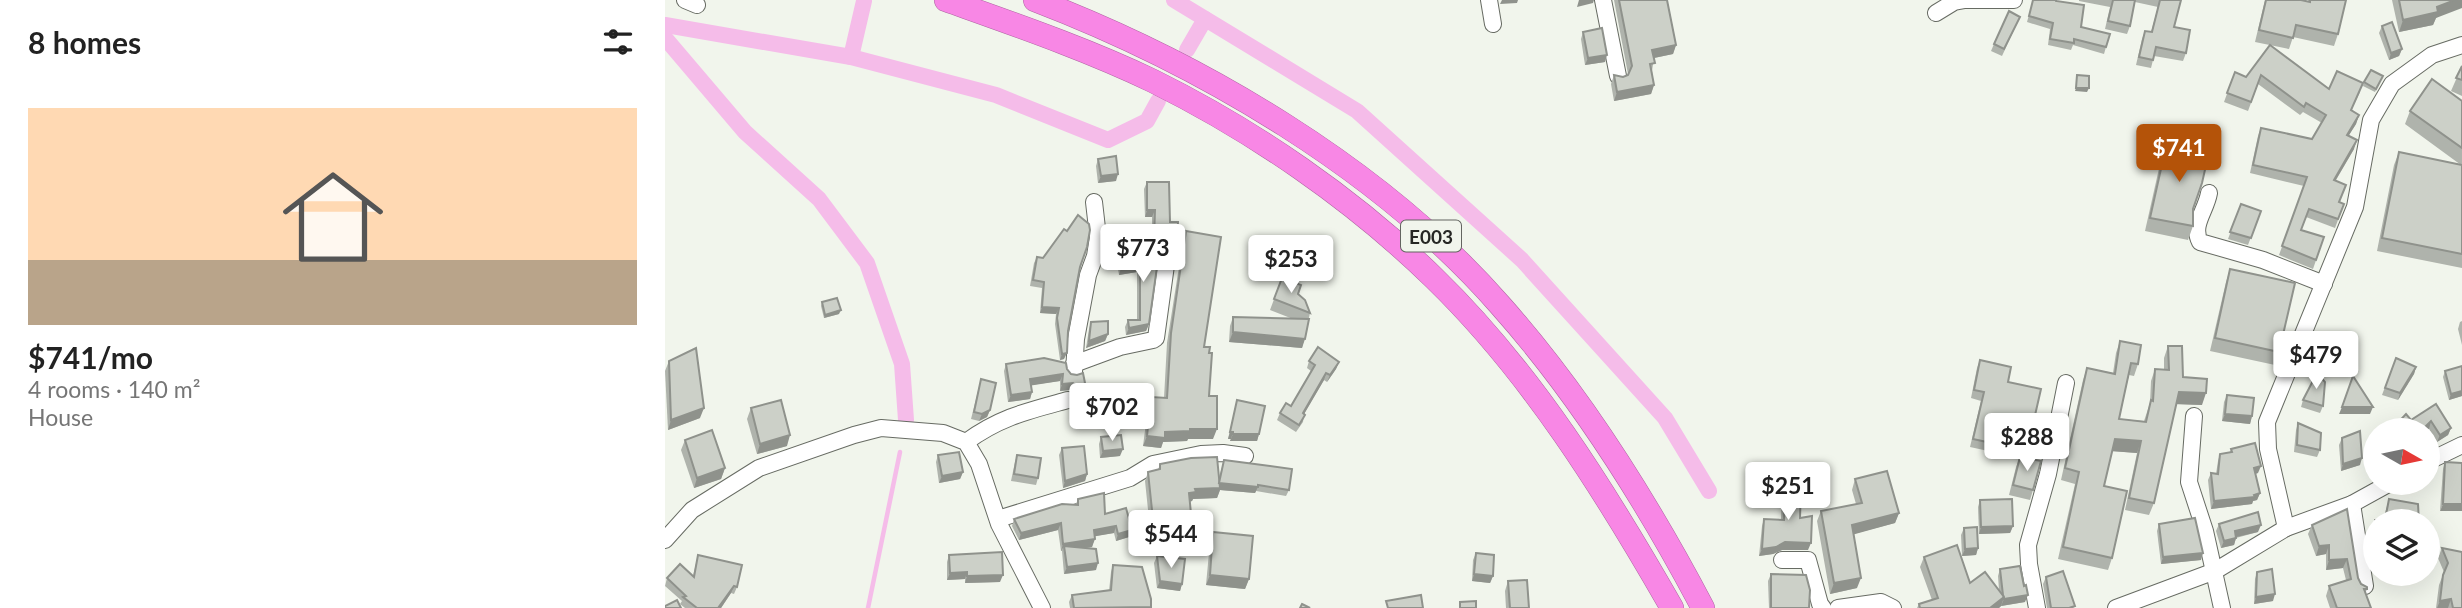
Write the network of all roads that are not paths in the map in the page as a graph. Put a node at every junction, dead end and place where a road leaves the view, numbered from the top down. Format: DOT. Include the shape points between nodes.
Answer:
graph roads {
  1 [pos="946,0"];
  2 [pos="1035,0"];
  3 [pos="1489,0"];
  4 [pos="1603,0"];
  5 [pos="2014,0"];
  6 [pos="1936,13"];
  7 [pos="1493,24"];
  8 [pos="2462,45"];
  9 [pos="1618,76"];
  10 [pos="2209,193"];
  11 [pos="1094,202"];
  12 [pos="1167,258"];
  13 [pos="2324,284"];
  14 [pos="2066,383"];
  15 [pos="1068,400"];
  16 [pos="2194,416"];
  17 [pos="966,442"];
  18 [pos="2462,445"];
  19 [pos="1245,456"];
  20 [pos="2440,456"];
  21 [pos="2368,495"];
  22 [pos="2352,504"];
  23 [pos="998,519"];
  24 [pos="2286,528"];
  25 [pos="665,540"];
  26 [pos="1782,560"];
  27 [pos="2215,571"];
  28 [pos="2363,573"];
  29 [pos="2143,603"];
  30 [pos="1042,608"];
  31 [pos="1672,608"];
  32 [pos="1703,608"];
  33 [pos="1823,608"];
  34 [pos="1838,608"];
  35 [pos="1893,608"];
  36 [pos="2037,608"];
  37 [pos="2116,608"];
  38 [pos="2223,608"];
  1 -- 31 [label="highway, E003" via="1118,66 1208,111 1303,172 1399,246 1466,312 1550,416"];
  2 -- 32 [label="highway, E003" via="1175,61 1227,90 1328,154 1432,237 1499,303 1552,367 1618,461"];
  3 -- 7 [label="street"];
  4 -- 9 [label="street"];
  5 -- 6 [label="street" via="1965,0"];
  8 -- 13 [label="street" via="2433,55 2392,84 2371,120 2355,207"];
  10 -- 13 [label="street" via="2197,224 2200,242"];
  11 -- 12 [label="street" via="1098,237 1074,368 1121,347 1156,338"];
  13 -- 24 [label="street" via="2267,422 2268,449"];
  14 -- 36 [label="street" via="2028,545"];
  15 -- 17 [label="street" via="988,426"];
  16 -- 27 [label="street" via="2189,482"];
  17 -- 23 [label="street" via="979,464"];
  17 -- 25 [label="street" via="943,433 881,428 854,435 759,468 692,510"];
  18 -- 20 [label="street"];
  19 -- 23 [label="street" via="1201,454 1153,464 1130,478"];
  21 -- 22 [label="street"];
  22 -- 24 [label="street"];
  22 -- 28 [label="street"];
  23 -- 30 [label="street"];
  24 -- 27 [label="street"];
  26 -- 33 [label="street" via="1808,559"];
  27 -- 29 [label="street"];
  27 -- 38 [label="street"];
  29 -- 37 [label="street"];
  34 -- 35 [label="street" via="1881,601"];
}
